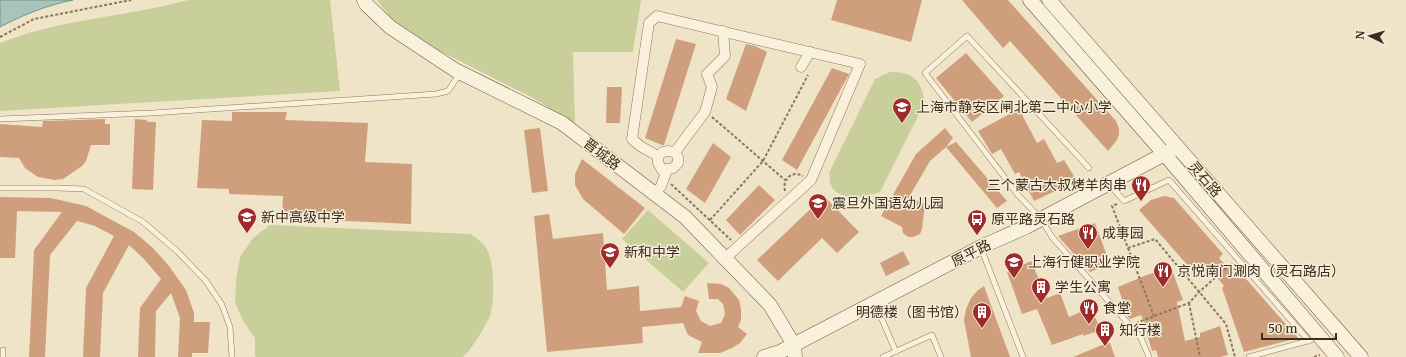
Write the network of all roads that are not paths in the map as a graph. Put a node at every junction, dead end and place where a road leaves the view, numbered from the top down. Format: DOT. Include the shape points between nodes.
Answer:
graph roads {
  1 [pos="364,0"];
  2 [pos="1030,0"];
  3 [pos="1049,0"];
  4 [pos="723,31"];
  5 [pos="810,52"];
  6 [pos="805,71"];
  7 [pos="460,73"];
  8 [pos="0,119"];
  9 [pos="1178,147"];
  10 [pos="675,152"];
  11 [pos="1164,154"];
  12 [pos="658,156"];
  13 [pos="1089,168"];
  14 [pos="666,174"];
  15 [pos="1108,184"];
  16 [pos="0,188"];
  17 [pos="655,194"];
  18 [pos="1041,219"];
  19 [pos="980,247"];
  20 [pos="725,259"];
  21 [pos="875,302"];
  22 [pos="1315,339"];
  23 [pos="3,350"];
  24 [pos="795,351"];
  25 [pos="896,352"];
  26 [pos="3,357"];
  27 [pos="232,357"];
  28 [pos="764,357"];
  29 [pos="884,357"];
  30 [pos="941,357"];
  31 [pos="1024,357"];
  32 [pos="1149,357"];
  33 [pos="1249,357"];
  34 [pos="1337,357"];
  35 [pos="1361,357"];
  1 -- 7 [label="street, 晋城路" via="390,27"];
  2 -- 11 [label="street, 灵石路"];
  3 -- 9 [label="street, 灵石路"];
  4 -- 5 [label="street"];
  4 -- 10 [label="street" via="725,56 708,74 712,87 706,112"];
  4 -- 12 [label="street" via="657,16 649,23 632,139"];
  5 -- 6 [label="street"];
  5 -- 20 [label="street" via="860,64 811,180 782,200"];
  7 -- 8 [label="lane" via="448,91 436,94 152,113"];
  7 -- 17 [label="street, 晋城路" via="562,123"];
  9 -- 11 [label="street, 原平路"];
  9 -- 35 [label="street, 灵石路"];
  10 -- 12 [label="street" via="663,152"];
  10 -- 14 [label="street" via="678,163"];
  11 -- 15 [label="street, 原平路"];
  11 -- 22 [label="street, 灵石路"];
  12 -- 14 [label="street" via="658,163"];
  13 -- 18 [label="lane" via="967,36 925,73 1018,195"];
  14 -- 17 [label="street"];
  15 -- 18 [label="street, 原平路"];
  15 -- 22 [label="lane" via="1124,201 1169,180 1238,259"];
  16 -- 27 [label="lane" via="84,189 143,222 177,251 206,281 222,305 230,327"];
  17 -- 20 [label="street, 晋城路" via="685,217"];
  18 -- 19 [label="street, 原平路"];
  18 -- 32 [label="lane" via="1052,237 1140,338"];
  19 -- 21 [label="street, 原平路"];
  19 -- 31 [label="lane"];
  20 -- 24 [label="street, 晋城路" via="770,305"];
  21 -- 24 [label="street, 原平路"];
  21 -- 25 [label="lane"];
  22 -- 33 [label="lane"];
  22 -- 34 [label="street, 灵石路"];
  23 -- 26 [label="lane"];
  24 -- 28 [label="street, 原平路"];
  25 -- 29 [label="lane"];
  25 -- 30 [label="lane" via="932,336"];
}
